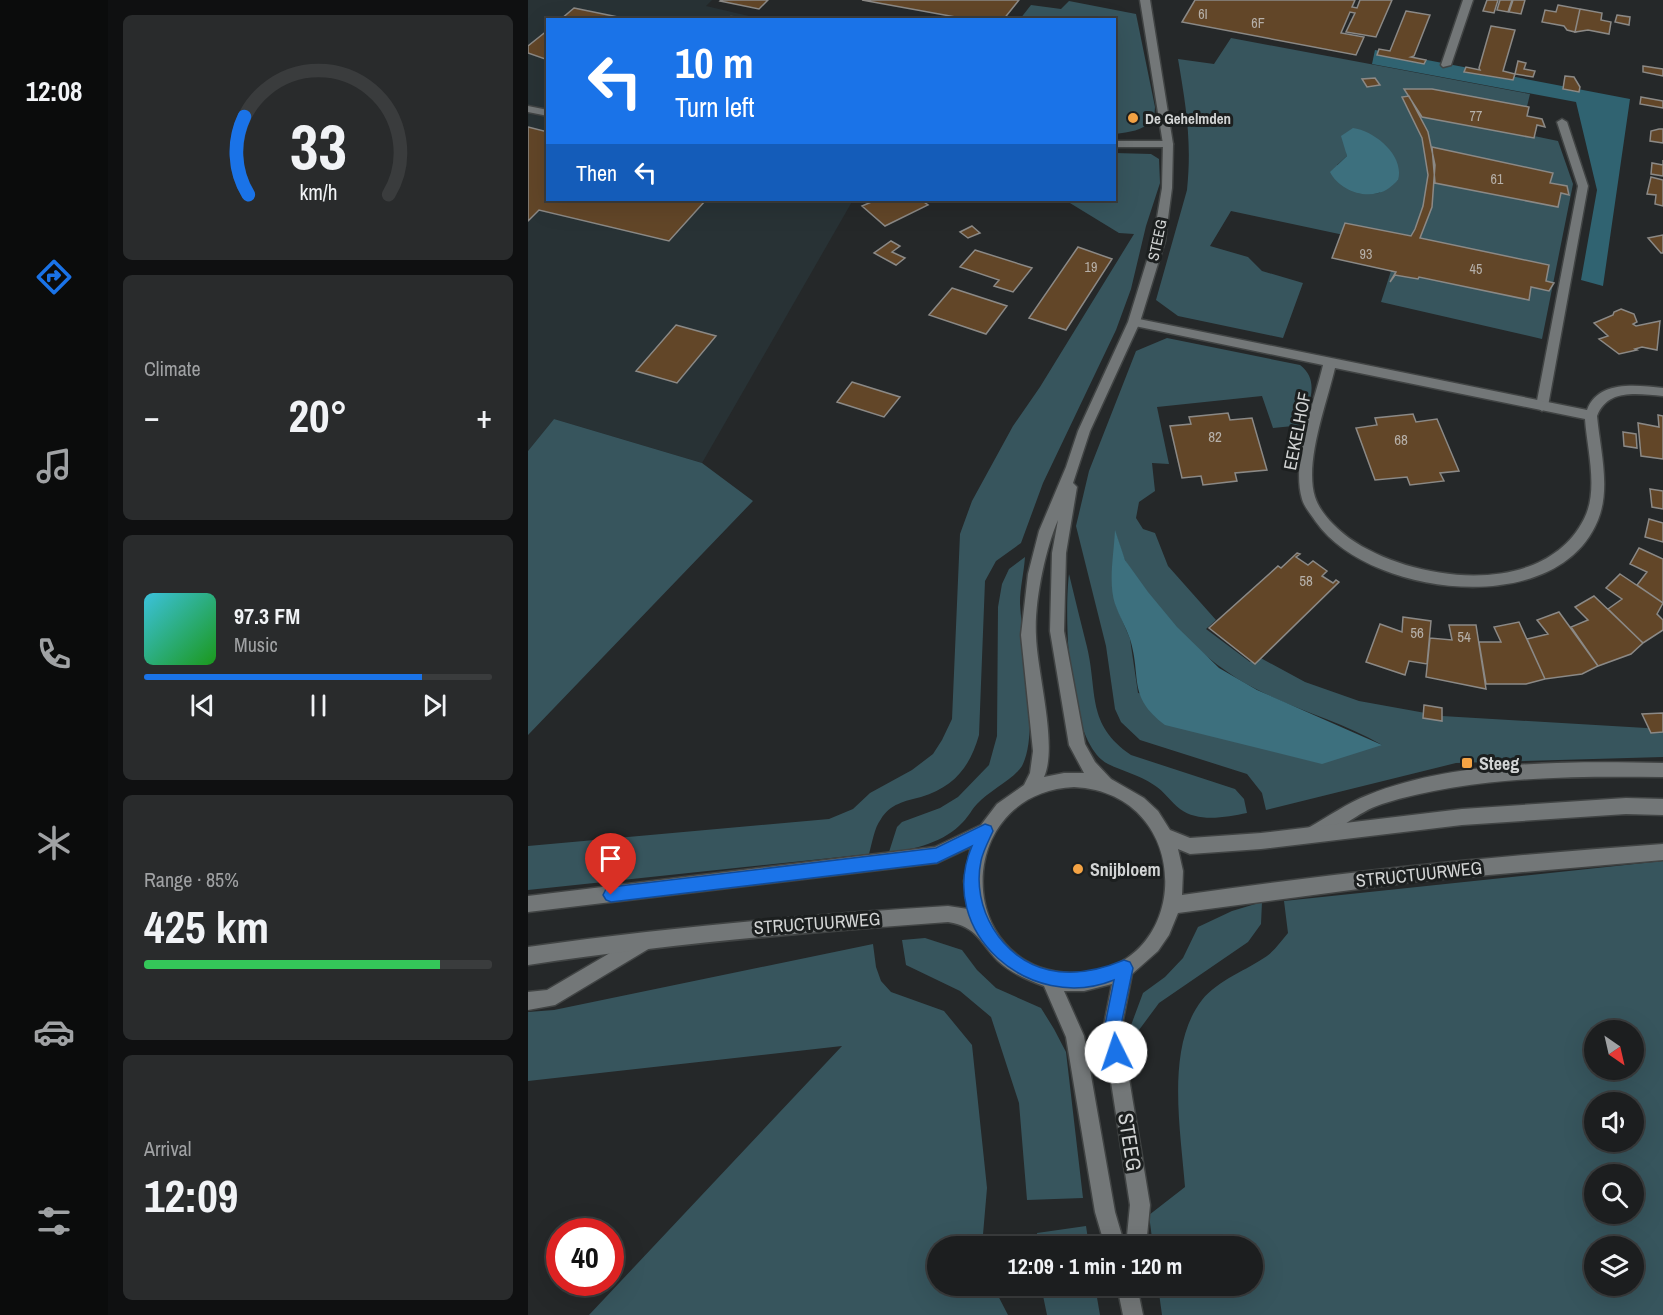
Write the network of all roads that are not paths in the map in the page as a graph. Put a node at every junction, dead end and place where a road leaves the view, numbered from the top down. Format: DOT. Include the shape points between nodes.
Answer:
graph roads {
  1 [pos="1146,0"];
  2 [pos="1468,0"];
  3 [pos="1446,65"];
  4 [pos="528,109"];
  5 [pos="546,113"];
  6 [pos="1562,122"];
  7 [pos="1116,144"];
  8 [pos="1168,144"];
  9 [pos="1134,322"];
  10 [pos="1330,363"];
  11 [pos="1663,392"];
  12 [pos="1542,406"];
  13 [pos="1591,416"];
  14 [pos="1073,466"];
  15 [pos="1663,770"];
  16 [pos="1107,787"];
  17 [pos="1029,792"];
  18 [pos="1663,807"];
  19 [pos="985,831"];
  20 [pos="1314,834"];
  21 [pos="1165,836"];
  22 [pos="1663,852"];
  23 [pos="528,904"];
  24 [pos="1175,905"];
  25 [pos="982,928"];
  26 [pos="649,939"];
  27 [pos="528,956"];
  28 [pos="1124,968"];
  29 [pos="1048,978"];
  30 [pos="528,1001"];
  31 [pos="1112,1236"];
  32 [pos="1137,1236"];
  1 -- 8 [label="street, STEEG"];
  2 -- 3 [label="street"];
  4 -- 5 [label="street"];
  6 -- 12 [label="street" via="1583,186"];
  7 -- 8 [label="street"];
  8 -- 9 [label="street, STEEG" via="1167,188 1158,241"];
  9 -- 10 [label="street"];
  9 -- 14 [label="street, STEEG" via="1084,431"];
  10 -- 12 [label="street"];
  10 -- 13 [label="street, EEKELHOF" via="1305,475 1308,500 1329,530 1355,552 1376,564 1426,577 1466,582 1515,574 1544,567 1579,541 1591,521 1596,501"];
  11 -- 13 [label="street" via="1613,392 1593,404"];
  12 -- 13 [label="street"];
  14 -- 16 [label="street, STEEG" via="1059,553 1057,631 1077,746"];
  14 -- 17 [label="street, STEEG" via="1054,506 1035,574 1028,635 1041,752 1038,773"];
  15 -- 20 [label="street" via="1465,778 1380,797"];
  16 -- 17 [label="street" via="1087,782 1058,783"];
  16 -- 21 [label="street" via="1143,805"];
  17 -- 19 [label="street" via="1004,808"];
  18 -- 20 [label="street" via="1462,817"];
  19 -- 23 [label="street" via="955,848 928,857"];
  19 -- 25 [label="street" via="973,860 971,892"];
  20 -- 21 [label="street" via="1190,846"];
  21 -- 24 [label="street" via="1174,851 1178,871"];
  22 -- 24 [label="street, STRUCTUURWEG" via="1548,859"];
  24 -- 28 [label="street" via="1165,930 1147,951"];
  25 -- 26 [label="street, STRUCTUURWEG" via="968,917 948,914"];
  25 -- 29 [label="street" via="1007,958"];
  26 -- 27 [label="street, STRUCTUURWEG"];
  26 -- 30 [label="street, STRUCTUURWEG" via="549,999"];
  28 -- 29 [label="street" via="1100,978"];
  28 -- 32 [label="street, STEEG" via="1112,1030 1140,1205"];
  29 -- 31 [label="street, STEEG" via="1075,1036"];
}
